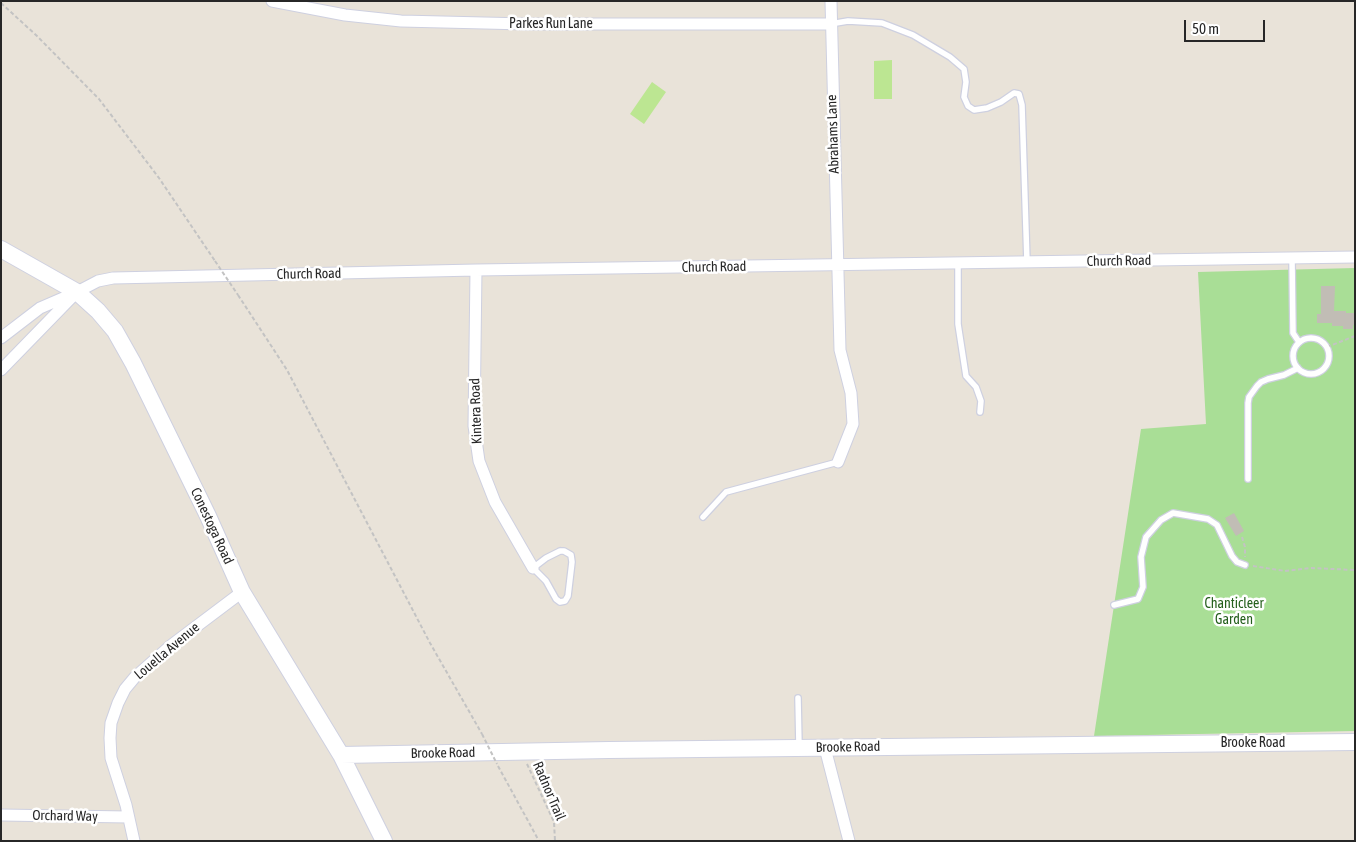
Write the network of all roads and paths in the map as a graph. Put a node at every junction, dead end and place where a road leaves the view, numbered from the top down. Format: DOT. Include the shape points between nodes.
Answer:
graph roads {
  1 [pos="272,1"];
  2 [pos="831,1"];
  3 [pos="1,3"];
  4 [pos="830,24"];
  5 [pos="1,249"];
  6 [pos="1292,258"];
  7 [pos="1355,258"];
  8 [pos="1027,262"];
  9 [pos="958,263"];
  10 [pos="837,266"];
  11 [pos="476,270"];
  12 [pos="77,292"];
  13 [pos="1355,336"];
  14 [pos="1,338"];
  15 [pos="1299,342"];
  16 [pos="1327,347"];
  17 [pos="1298,368"];
  18 [pos="1,370"];
  19 [pos="980,412"];
  20 [pos="838,462"];
  21 [pos="1248,480"];
  22 [pos="702,517"];
  23 [pos="1242,537"];
  24 [pos="1244,565"];
  25 [pos="533,568"];
  26 [pos="1355,570"];
  27 [pos="242,592"];
  28 [pos="1114,605"];
  29 [pos="798,698"];
  30 [pos="1355,742"];
  31 [pos="799,748"];
  32 [pos="825,748"];
  33 [pos="520,751"];
  34 [pos="341,755"];
  35 [pos="1,815"];
  36 [pos="128,817"];
  37 [pos="134,841"];
  38 [pos="384,841"];
  39 [pos="539,841"];
  40 [pos="555,841"];
  41 [pos="849,841"];
  1 -- 4 [label="street, Parkes Run Lane" via="345,15 401,21"];
  2 -- 4 [label="street, Abrahams Lane"];
  3 -- 39 [label="path, bridge" via="99,99 159,178 287,370 430,643"];
  4 -- 8 [label="lane" via="848,21 882,23 913,35 950,57 964,69 964,97 974,110 987,108 1014,93 1019,94"];
  4 -- 10 [label="street, Abrahams Lane"];
  5 -- 12 [label="main road, Conestoga Road"];
  6 -- 7 [label="street, Church Road"];
  6 -- 8 [label="street, Church Road"];
  6 -- 15 [label="lane" via="1293,334"];
  8 -- 9 [label="street, Church Road"];
  9 -- 10 [label="street, Church Road"];
  9 -- 19 [label="lane" via="958,324 964,367 981,400"];
  10 -- 11 [label="street, Church Road"];
  10 -- 20 [label="street, Abrahams Lane" via="840,350 851,393 852,424"];
  11 -- 12 [label="street, Church Road" via="113,278 98,281"];
  11 -- 25 [label="street, Kintera Road" via="474,426 479,461 495,502"];
  12 -- 14 [label="street, Church Road" via="40,308"];
  12 -- 18 [label="street"];
  12 -- 27 [label="main road, Conestoga Road" via="115,331 208,516"];
  13 -- 16 [label="path"];
  15 -- 16 [label="lane" via="1312,337"];
  15 -- 17 [label="lane" via="1292,354"];
  16 -- 17 [label="lane" via="1329,360 1321,371 1308,374"];
  17 -- 21 [label="lane" via="1261,382 1250,397"];
  20 -- 22 [label="lane" via="726,492"];
  23 -- 24 [label="path" via="1246,547"];
  24 -- 26 [label="path" via="1285,571 1311,568"];
  24 -- 28 [label="lane" via="1232,556 1217,525 1208,520 1173,514 1161,520 1146,537 1141,557 1143,587 1138,599"];
  25 -- 25 [label="lane" via="560,551 571,555 565,601 556,599 546,581"];
  27 -- 34 [label="main road, Conestoga Road"];
  27 -- 36 [label="street, Louella Avenue" via="170,647 125,689 111,722 110,738 111,758"];
  29 -- 31 [label="lane"];
  30 -- 32 [label="main road, Brooke Road"];
  31 -- 32 [label="main road, Brooke Road"];
  31 -- 33 [label="main road, Brooke Road"];
  32 -- 41 [label="street"];
  33 -- 34 [label="main road, Brooke Road"];
  33 -- 40 [label="path, Radnor Trail" via="554,822"];
  34 -- 38 [label="main road, Conestoga Road"];
  35 -- 36 [label="street, Orchard Way"];
  36 -- 37 [label="street, Louella Avenue"];
}
